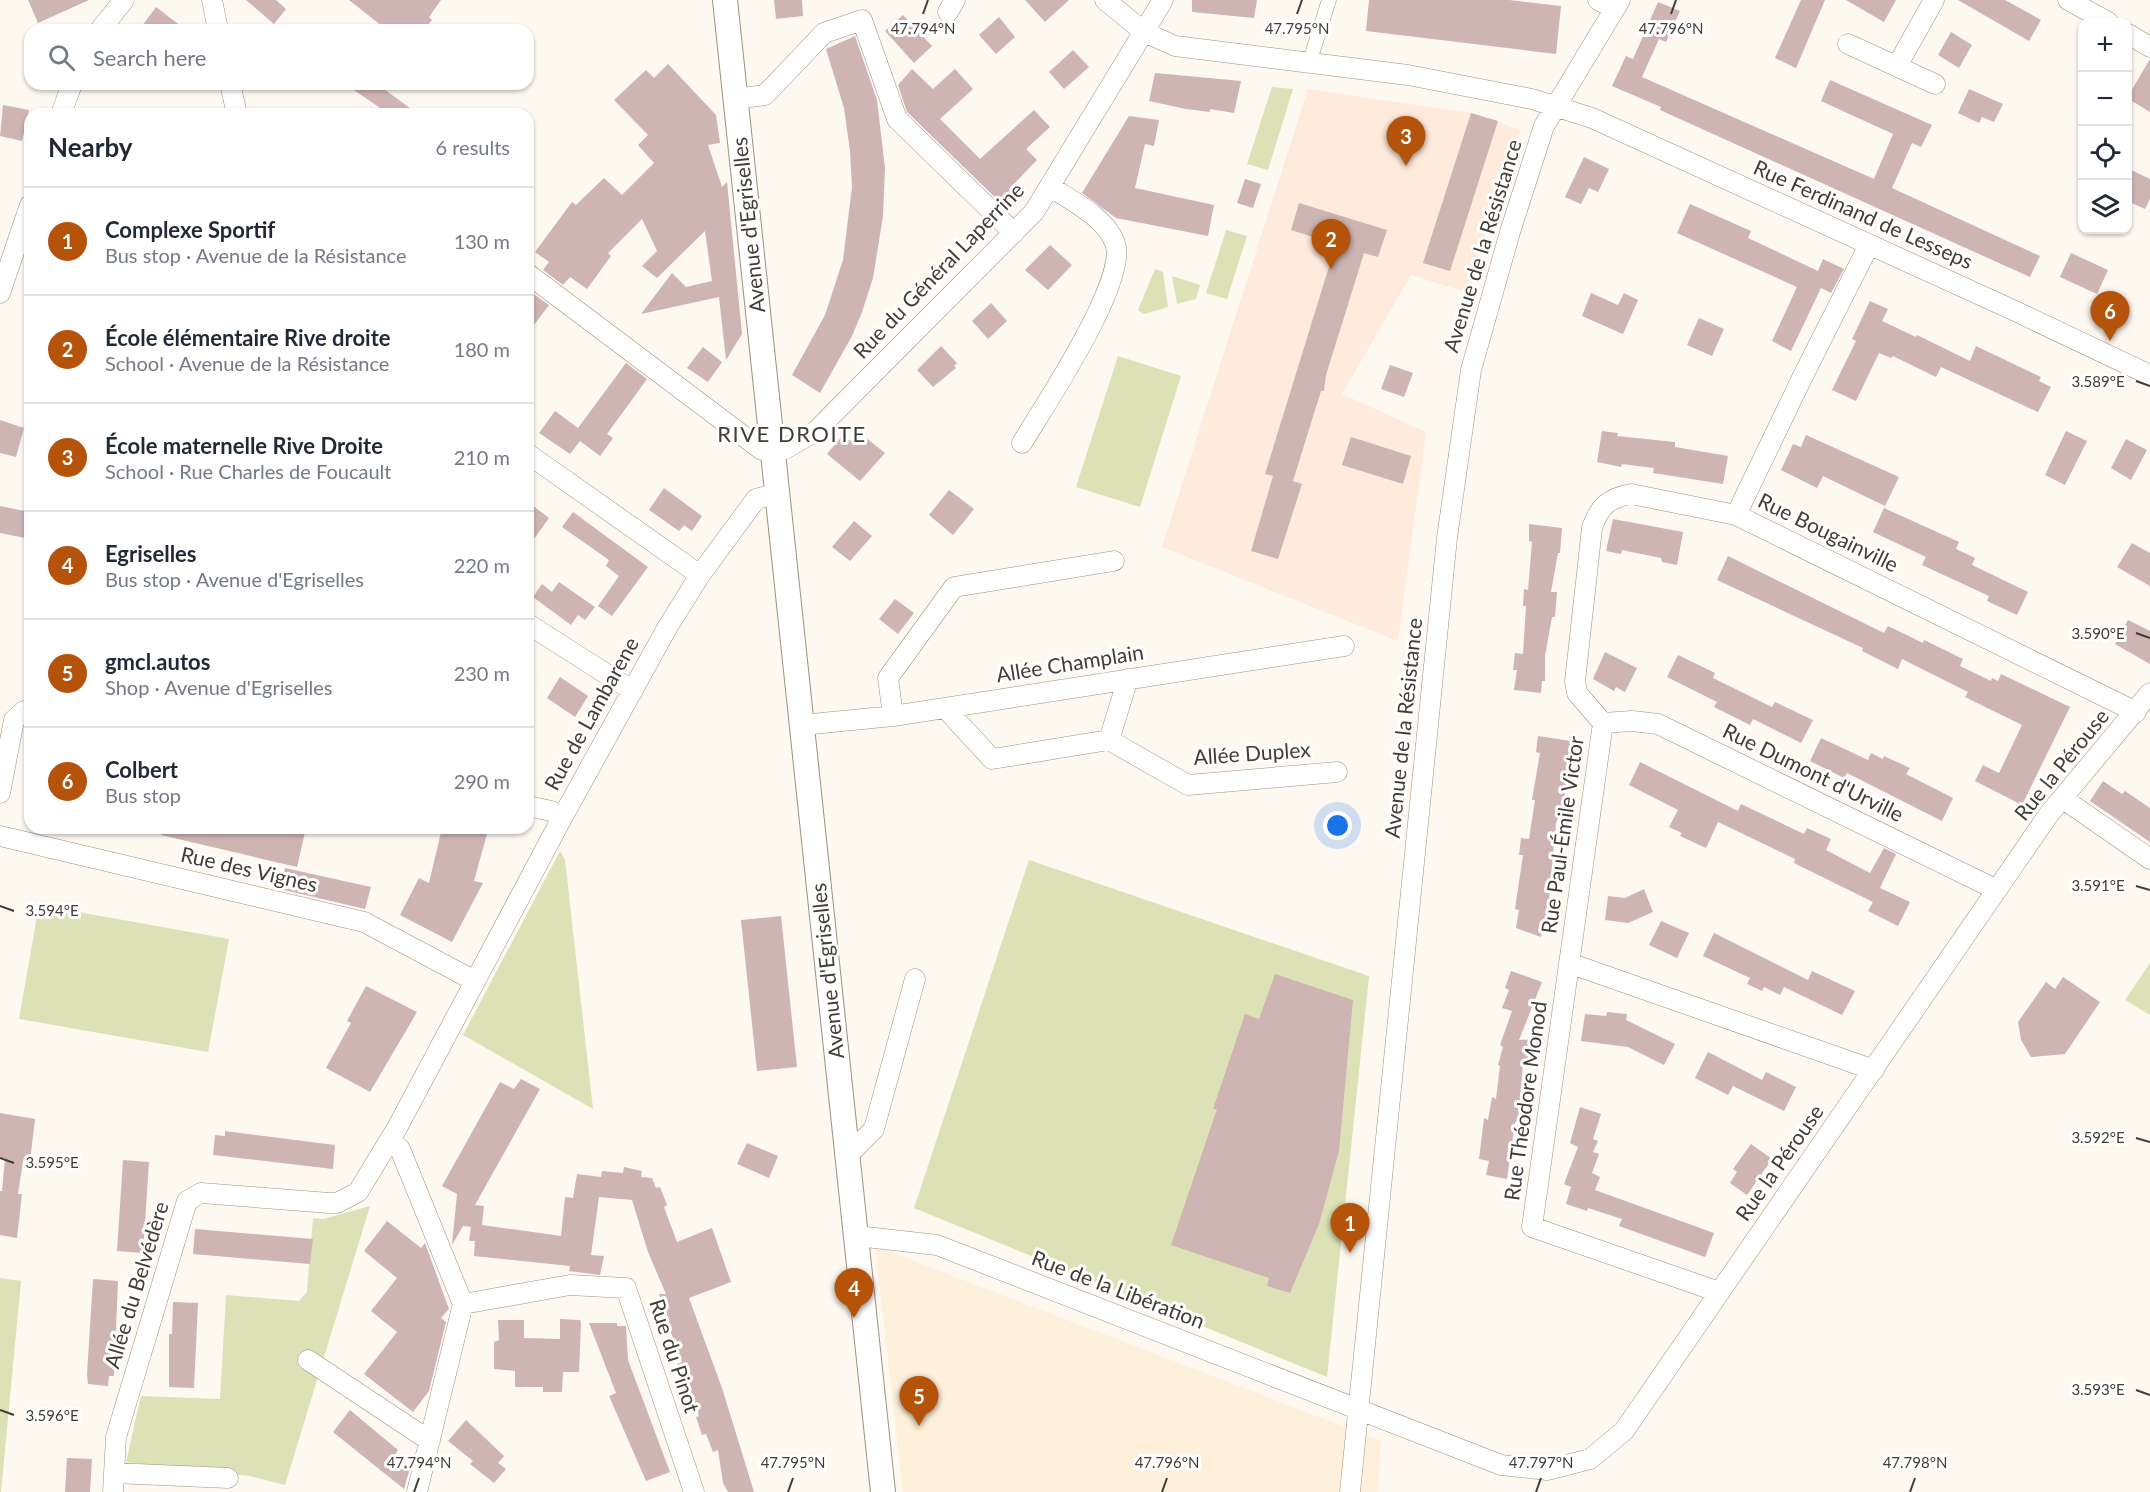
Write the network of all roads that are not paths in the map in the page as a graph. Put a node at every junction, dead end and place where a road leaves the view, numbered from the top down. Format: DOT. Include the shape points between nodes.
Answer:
graph roads {
  1 [pos="124,0"];
  2 [pos="213,0"];
  3 [pos="725,0"];
  4 [pos="1105,0"];
  5 [pos="1163,0"];
  6 [pos="1329,0"];
  7 [pos="1935,0"];
  8 [pos="2068,0"];
  9 [pos="1611,3"];
  10 [pos="2101,18"];
  11 [pos="105,24"];
  12 [pos="217,24"];
  13 [pos="1144,32"];
  14 [pos="2132,37"];
  15 [pos="1848,44"];
  16 [pos="2150,47"];
  17 [pos="1313,51"];
  18 [pos="1898,66"];
  19 [pos="1935,84"];
  20 [pos="70,90"];
  21 [pos="231,90"];
  22 [pos="736,99"];
  23 [pos="1554,105"];
  24 [pos="63,108"];
  25 [pos="236,108"];
  26 [pos="1051,187"];
  27 [pos="24,223"];
  28 [pos="1014,234"];
  29 [pos="1869,245"];
  30 [pos="534,279"];
  31 [pos="0,293"];
  32 [pos="2150,375"];
  33 [pos="1022,443"];
  34 [pos="773,451"];
  35 [pos="534,458"];
  36 [pos="778,493"];
  37 [pos="1736,515"];
  38 [pos="1114,561"];
  39 [pos="700,575"];
  40 [pos="534,628"];
  41 [pos="1344,646"];
  42 [pos="1128,679"];
  43 [pos="633,691"];
  44 [pos="2150,693"];
  45 [pos="945,708"];
  46 [pos="24,711"];
  47 [pos="2136,712"];
  48 [pos="893,716"];
  49 [pos="1603,723"];
  50 [pos="802,725"];
  51 [pos="1109,740"];
  52 [pos="1337,772"];
  53 [pos="0,794"];
  54 [pos="2062,798"];
  55 [pos="534,807"];
  56 [pos="562,818"];
  57 [pos="0,836"];
  58 [pos="2150,859"];
  59 [pos="1996,890"];
  60 [pos="1569,963"];
  61 [pos="915,979"];
  62 [pos="475,981"];
  63 [pos="1874,1070"];
  64 [pos="390,1140"];
  65 [pos="848,1155"];
  66 [pos="857,1236"];
  67 [pos="1719,1292"];
  68 [pos="463,1304"];
  69 [pos="308,1360"];
  70 [pos="1357,1410"];
  71 [pos="429,1441"];
  72 [pos="228,1478"];
  73 [pos="113,1482"];
  74 [pos="417,1492"];
  75 [pos="694,1492"];
  76 [pos="884,1492"];
  77 [pos="1350,1492"];
  1 -- 11 [label="street"];
  2 -- 12 [label="street"];
  3 -- 22 [label="street, Avenue d'Egriselles"];
  4 -- 13 [label="street, Rue Ferdinand de Lesseps"];
  5 -- 13 [label="street, Rue du Général Laperrine"];
  6 -- 17 [label="street"];
  7 -- 18 [label="street"];
  8 -- 10 [label="street"];
  9 -- 23 [label="street, Avenue de la Résistance"];
  13 -- 23 [label="street, Rue Ferdinand de Lesseps" via="1190,49 1408,75"];
  13 -- 26 [label="street, Rue du Général Laperrine"];
  14 -- 16 [label="street"];
  15 -- 18 [label="street"];
  18 -- 19 [label="street"];
  20 -- 24 [label="street"];
  21 -- 25 [label="street"];
  22 -- 28 [label="street" via="765,95 824,33 862,20 897,119"];
  22 -- 34 [label="street, Avenue d'Egriselles"];
  23 -- 29 [label="street, Rue Ferdinand de Lesseps" via="1592,118"];
  23 -- 70 [label="street, Avenue de la Résistance" via="1540,137 1481,331 1461,436 1447,538"];
  26 -- 28 [label="street, Rue du Général Laperrine"];
  26 -- 33 [label="street" via="1107,229 1116,244 1115,265 1091,330"];
  27 -- 31 [label="street"];
  28 -- 34 [label="street, Rue du Général Laperrine" via="816,431 785,449"];
  29 -- 32 [label="street, Rue Ferdinand de Lesseps"];
  29 -- 37 [label="street, Rue Bougainville"];
  30 -- 34 [label="street" via="762,450"];
  34 -- 36 [label="street, Avenue d'Egriselles"];
  35 -- 39 [label="street"];
  36 -- 39 [label="street, Rue de Lambarene" via="756,498"];
  36 -- 50 [label="street, Avenue d'Egriselles"];
  37 -- 47 [label="street, Rue Bougainville"];
  37 -- 49 [label="street, Rue Paul-Émile Victor" via="1631,494 1614,497 1598,510 1592,528 1575,681 1577,693"];
  38 -- 48 [label="street" via="954,587 888,678"];
  39 -- 43 [label="street, Rue de Lambarene"];
  40 -- 43 [label="street"];
  41 -- 42 [label="street, Allée Champlain"];
  42 -- 45 [label="street, Allée Champlain"];
  42 -- 51 [label="street"];
  43 -- 56 [label="street, Rue de Lambarene"];
  44 -- 47 [label="street, Rue la Pérouse"];
  45 -- 48 [label="street, Allée Champlain"];
  45 -- 51 [label="street" via="992,759"];
  46 -- 53 [label="street" via="14,720"];
  47 -- 54 [label="street, Rue la Pérouse"];
  48 -- 50 [label="street, Allée Champlain"];
  49 -- 59 [label="street, Rue Dumont d'Urville" via="1658,724"];
  49 -- 60 [label="street, Rue Paul-Émile Victor"];
  50 -- 65 [label="street, Avenue d'Egriselles"];
  51 -- 52 [label="street, Allée Duplex" via="1188,785"];
  54 -- 58 [label="street"];
  54 -- 59 [label="street, Rue la Pérouse"];
  55 -- 56 [label="street"];
  56 -- 62 [label="street, Rue de Lambarene"];
  57 -- 62 [label="street, Rue des Vignes" via="364,922"];
  59 -- 63 [label="street, Rue la Pérouse"];
  60 -- 63 [label="street"];
  60 -- 67 [label="street, Rue Théodore Monod" via="1532,1227"];
  61 -- 65 [label="street" via="874,1129"];
  62 -- 64 [label="street, Rue de Lambarene"];
  63 -- 67 [label="street, Rue la Pérouse"];
  64 -- 68 [label="street" via="400,1149"];
  64 -- 73 [label="street, Allée du Belvédère" via="357,1192 337,1203 201,1193 187,1201 116,1437"];
  65 -- 66 [label="street, Avenue d'Egriselles"];
  66 -- 70 [label="street, Rue de la Libération" via="937,1245"];
  66 -- 76 [label="street, Avenue d'Egriselles"];
  67 -- 70 [label="street, Rue la Pérouse" via="1624,1431 1590,1459 1547,1470 1501,1466"];
  68 -- 71 [label="street"];
  68 -- 75 [label="street, Rue du Pinot" via="570,1285 627,1288"];
  69 -- 71 [label="street"];
  70 -- 77 [label="street, Avenue de la Résistance"];
  71 -- 74 [label="street"];
  72 -- 73 [label="street, Allée du Belvédère"];
}
